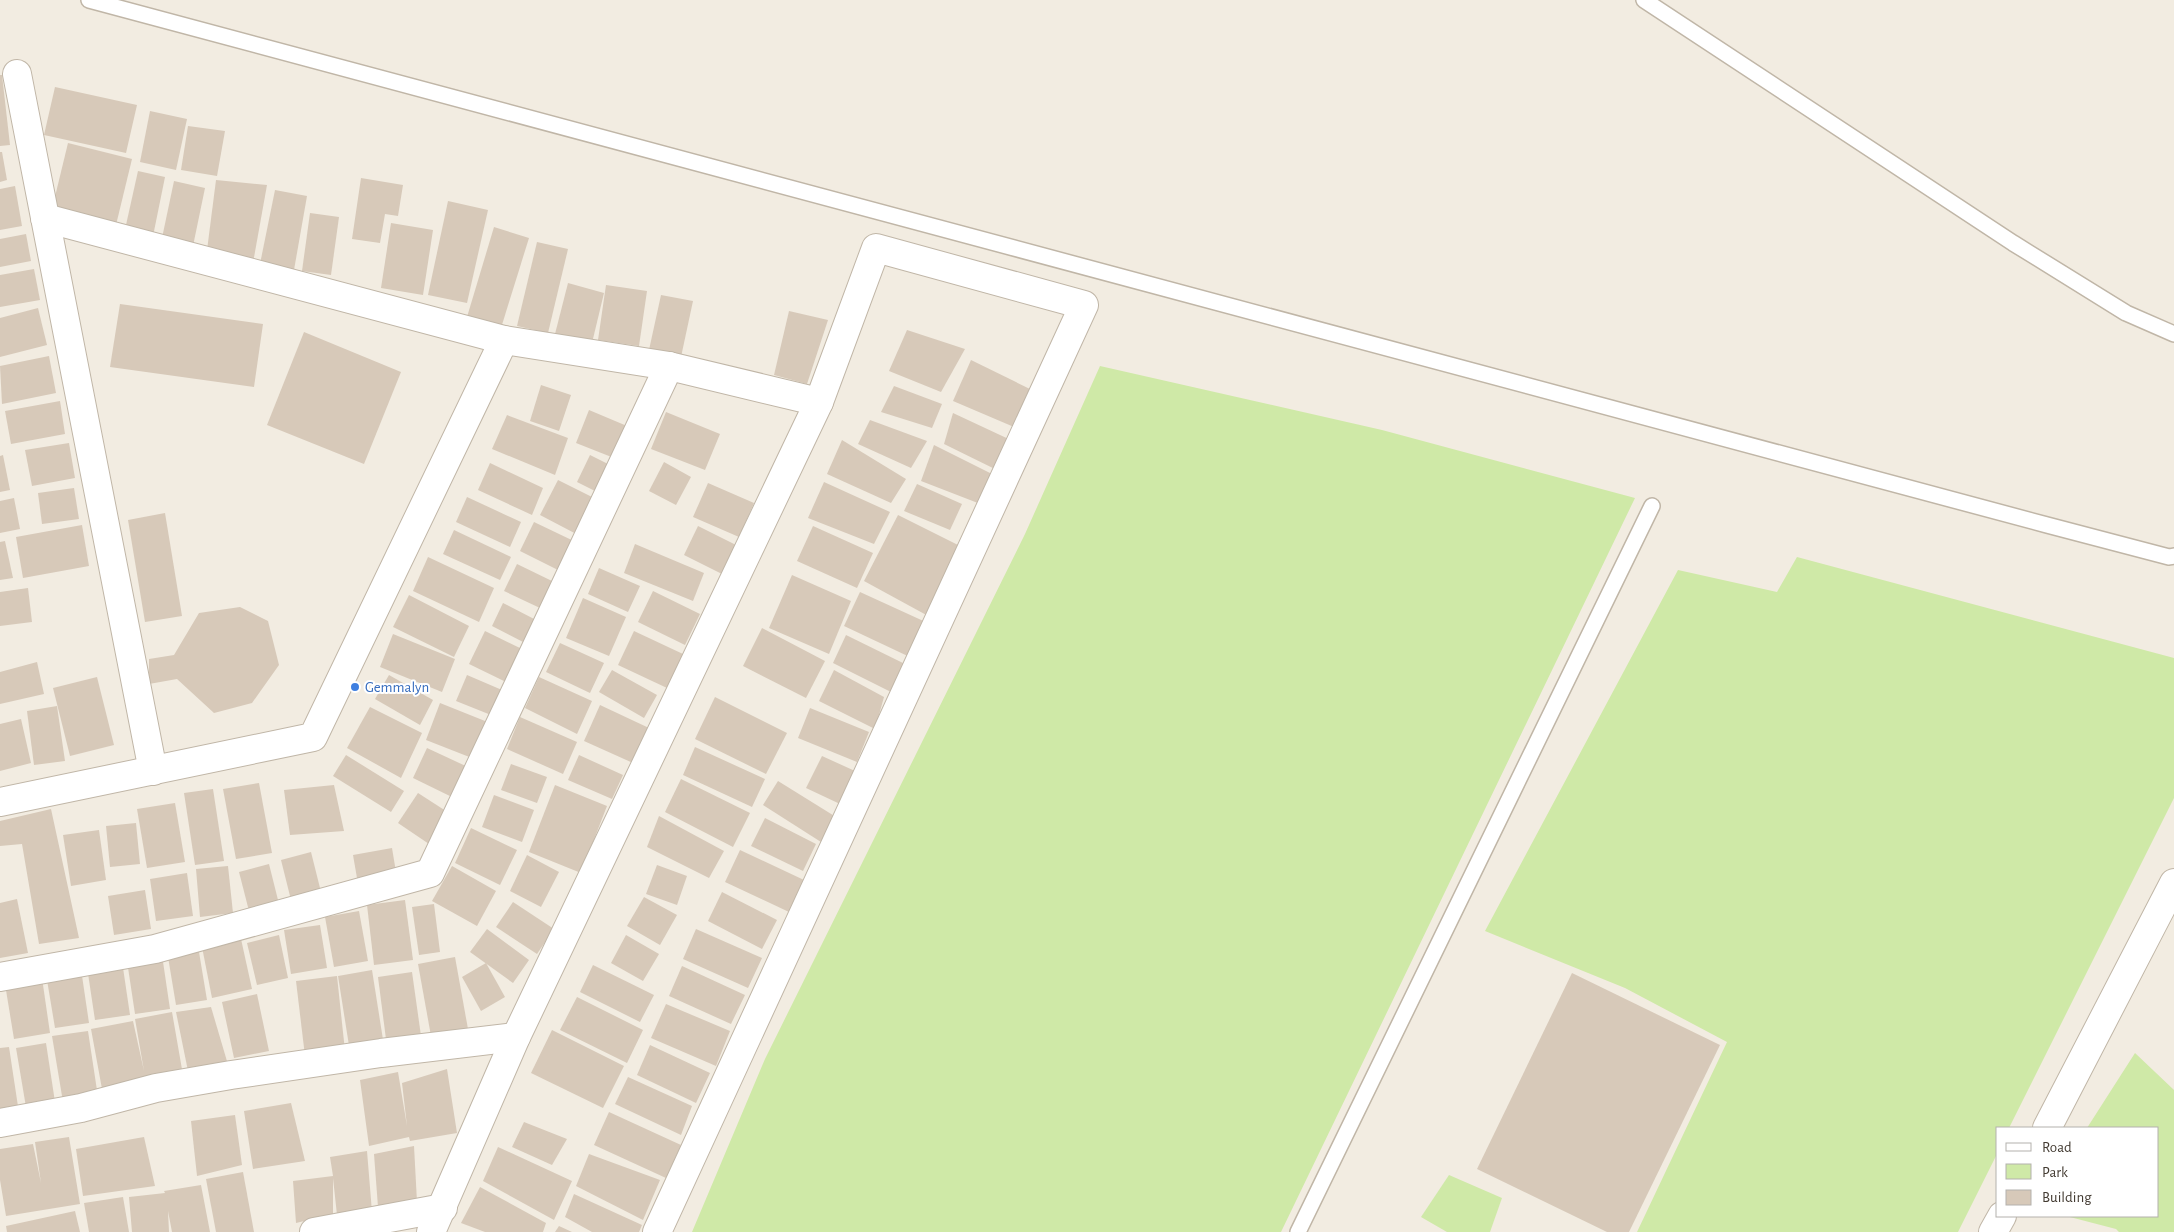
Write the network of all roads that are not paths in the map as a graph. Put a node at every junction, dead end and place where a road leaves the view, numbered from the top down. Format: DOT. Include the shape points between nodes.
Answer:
graph roads {
  1 [pos="89,0"];
  2 [pos="1644,0"];
  3 [pos="17,74"];
  4 [pos="44,218"];
  5 [pos="2174,334"];
  6 [pos="504,340"];
  7 [pos="669,366"];
  8 [pos="819,402"];
  9 [pos="1652,506"];
  10 [pos="2174,556"];
  11 [pos="153,771"];
  12 [pos="0,800"];
  13 [pos="2174,883"];
  14 [pos="2166,920"];
  15 [pos="0,976"];
  16 [pos="516,1037"];
  17 [pos="0,1123"];
  18 [pos="2048,1127"];
  19 [pos="443,1208"];
  20 [pos="2001,1217"];
  21 [pos="314,1232"];
  22 [pos="431,1232"];
  23 [pos="657,1232"];
  24 [pos="1298,1232"];
  25 [pos="1993,1232"];
  1 -- 10 [label="lane"];
  2 -- 5 [label="lane" via="2013,243 2126,313"];
  3 -- 4 [label="street"];
  4 -- 6 [label="street"];
  4 -- 11 [label="street"];
  6 -- 7 [label="street"];
  6 -- 11 [label="street" via="313,737"];
  7 -- 8 [label="street"];
  7 -- 15 [label="street" via="430,873 155,949"];
  8 -- 16 [label="street"];
  8 -- 23 [label="street" via="876,248 1084,304"];
  9 -- 24 [label="lane"];
  11 -- 12 [label="street"];
  13 -- 14 [label="street"];
  14 -- 18 [label="street"];
  16 -- 17 [label="street" via="231,1075 156,1088 81,1108"];
  16 -- 19 [label="street"];
  19 -- 21 [label="street"];
  19 -- 22 [label="street"];
  20 -- 25 [label="street"];
}
